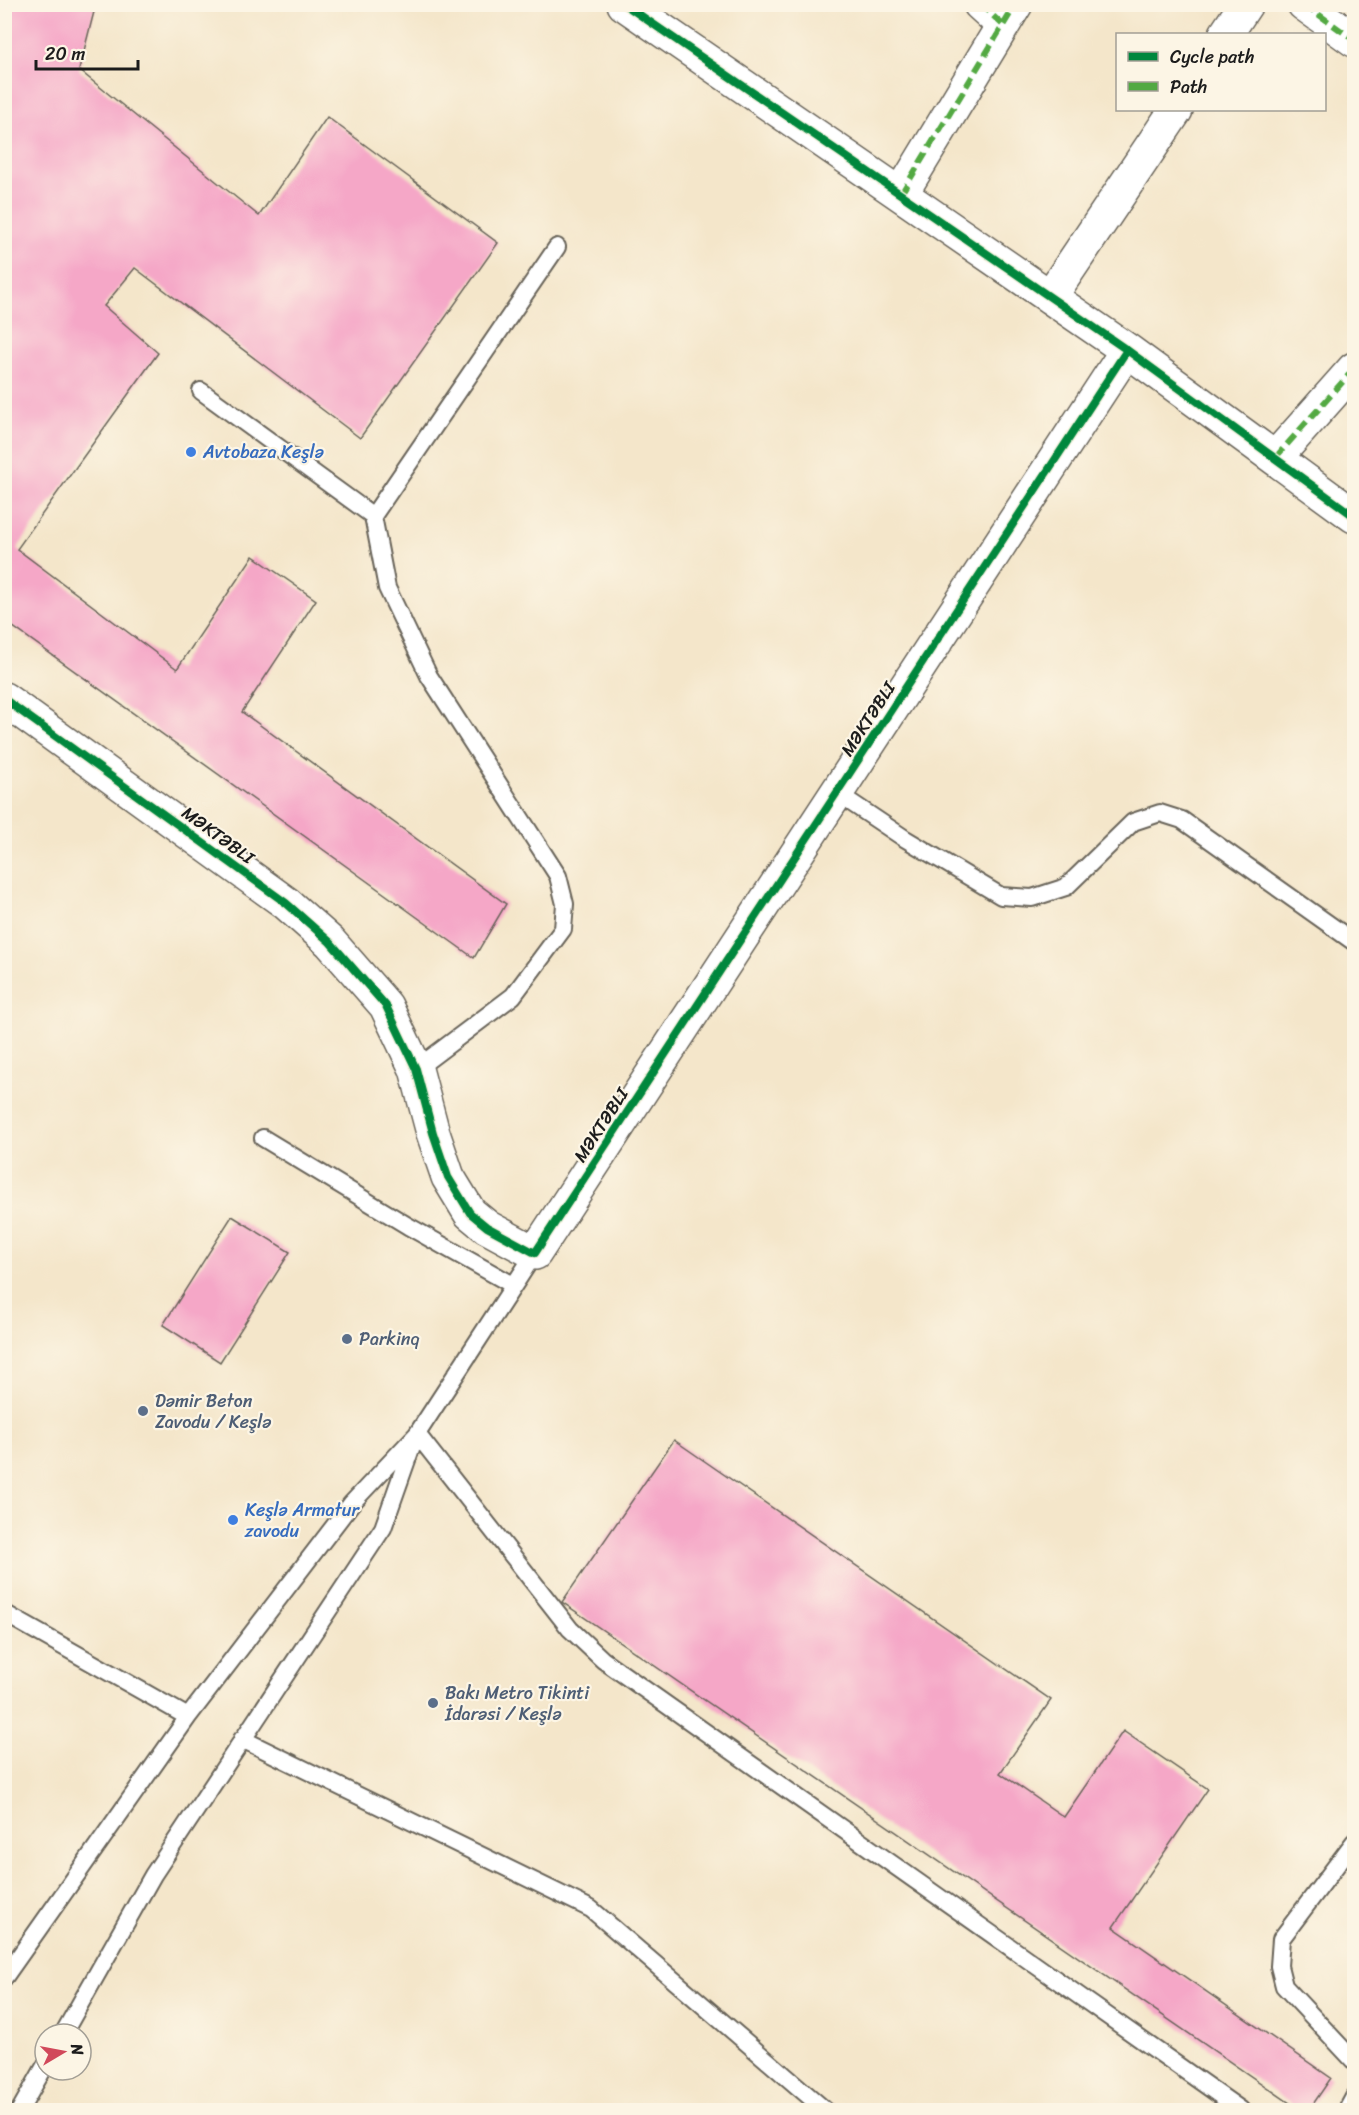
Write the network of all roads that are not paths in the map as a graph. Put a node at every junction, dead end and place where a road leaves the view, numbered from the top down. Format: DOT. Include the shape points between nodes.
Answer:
graph roads {
  1 [pos="624,4"];
  2 [pos="1246,4"];
  3 [pos="1304,4"];
  4 [pos="1000,11"];
  5 [pos="1227,33"];
  6 [pos="1354,40"];
  7 [pos="1175,111"];
  8 [pos="901,194"];
  9 [pos="557,247"];
  10 [pos="1050,297"];
  11 [pos="1127,350"];
  12 [pos="1354,369"];
  13 [pos="201,391"];
  14 [pos="1275,458"];
  15 [pos="373,516"];
  16 [pos="1354,516"];
  17 [pos="4,699"];
  18 [pos="837,793"];
  19 [pos="1354,942"];
  20 [pos="416,1069"];
  21 [pos="263,1138"];
  22 [pos="535,1253"];
  23 [pos="513,1285"];
  24 [pos="417,1434"];
  25 [pos="4,1613"];
  26 [pos="188,1717"];
  27 [pos="242,1739"];
  28 [pos="1354,1842"];
  29 [pos="4,1978"];
  30 [pos="70,2022"];
  31 [pos="1354,2061"];
  32 [pos="36,2082"];
  33 [pos="1354,2097"];
  34 [pos="20,2110"];
  35 [pos="825,2110"];
  36 [pos="1241,2110"];
  37 [pos="1347,2110"];
  1 -- 8 [label="street"];
  2 -- 5 [label="street"];
  3 -- 6 [label="street"];
  4 -- 8 [label="street"];
  7 -- 10 [label="street"];
  8 -- 10 [label="street"];
  9 -- 15 [label="lane"];
  10 -- 11 [label="street"];
  11 -- 14 [label="street"];
  11 -- 18 [label="street, MƏKTƏBLI"];
  12 -- 14 [label="street"];
  13 -- 15 [label="lane"];
  14 -- 16 [label="street"];
  15 -- 20 [label="lane" via="387,588 429,676 558,876 565,904 563,929 513,996"];
  17 -- 20 [label="street, MƏKTƏBLI" via="286,903 330,942 386,1006"];
  18 -- 19 [label="lane" via="1001,896 1032,898 1066,887 1133,822 1160,813 1182,820"];
  18 -- 22 [label="street, MƏKTƏBLI"];
  20 -- 22 [label="street, MƏKTƏBLI" via="448,1178 470,1213 487,1227"];
  21 -- 23 [label="lane"];
  22 -- 23 [label="lane"];
  23 -- 24 [label="lane"];
  24 -- 26 [label="lane" via="351,1504"];
  24 -- 27 [label="lane" via="383,1528"];
  24 -- 36 [label="lane" via="570,1629 603,1660"];
  25 -- 26 [label="lane"];
  26 -- 29 [label="lane"];
  27 -- 30 [label="lane" via="153,1875"];
  27 -- 35 [label="lane" via="591,1909"];
  28 -- 31 [label="lane" via="1281,1939 1279,1966 1284,1986"];
  32 -- 34 [label="lane"];
  33 -- 37 [label="lane"];
}
